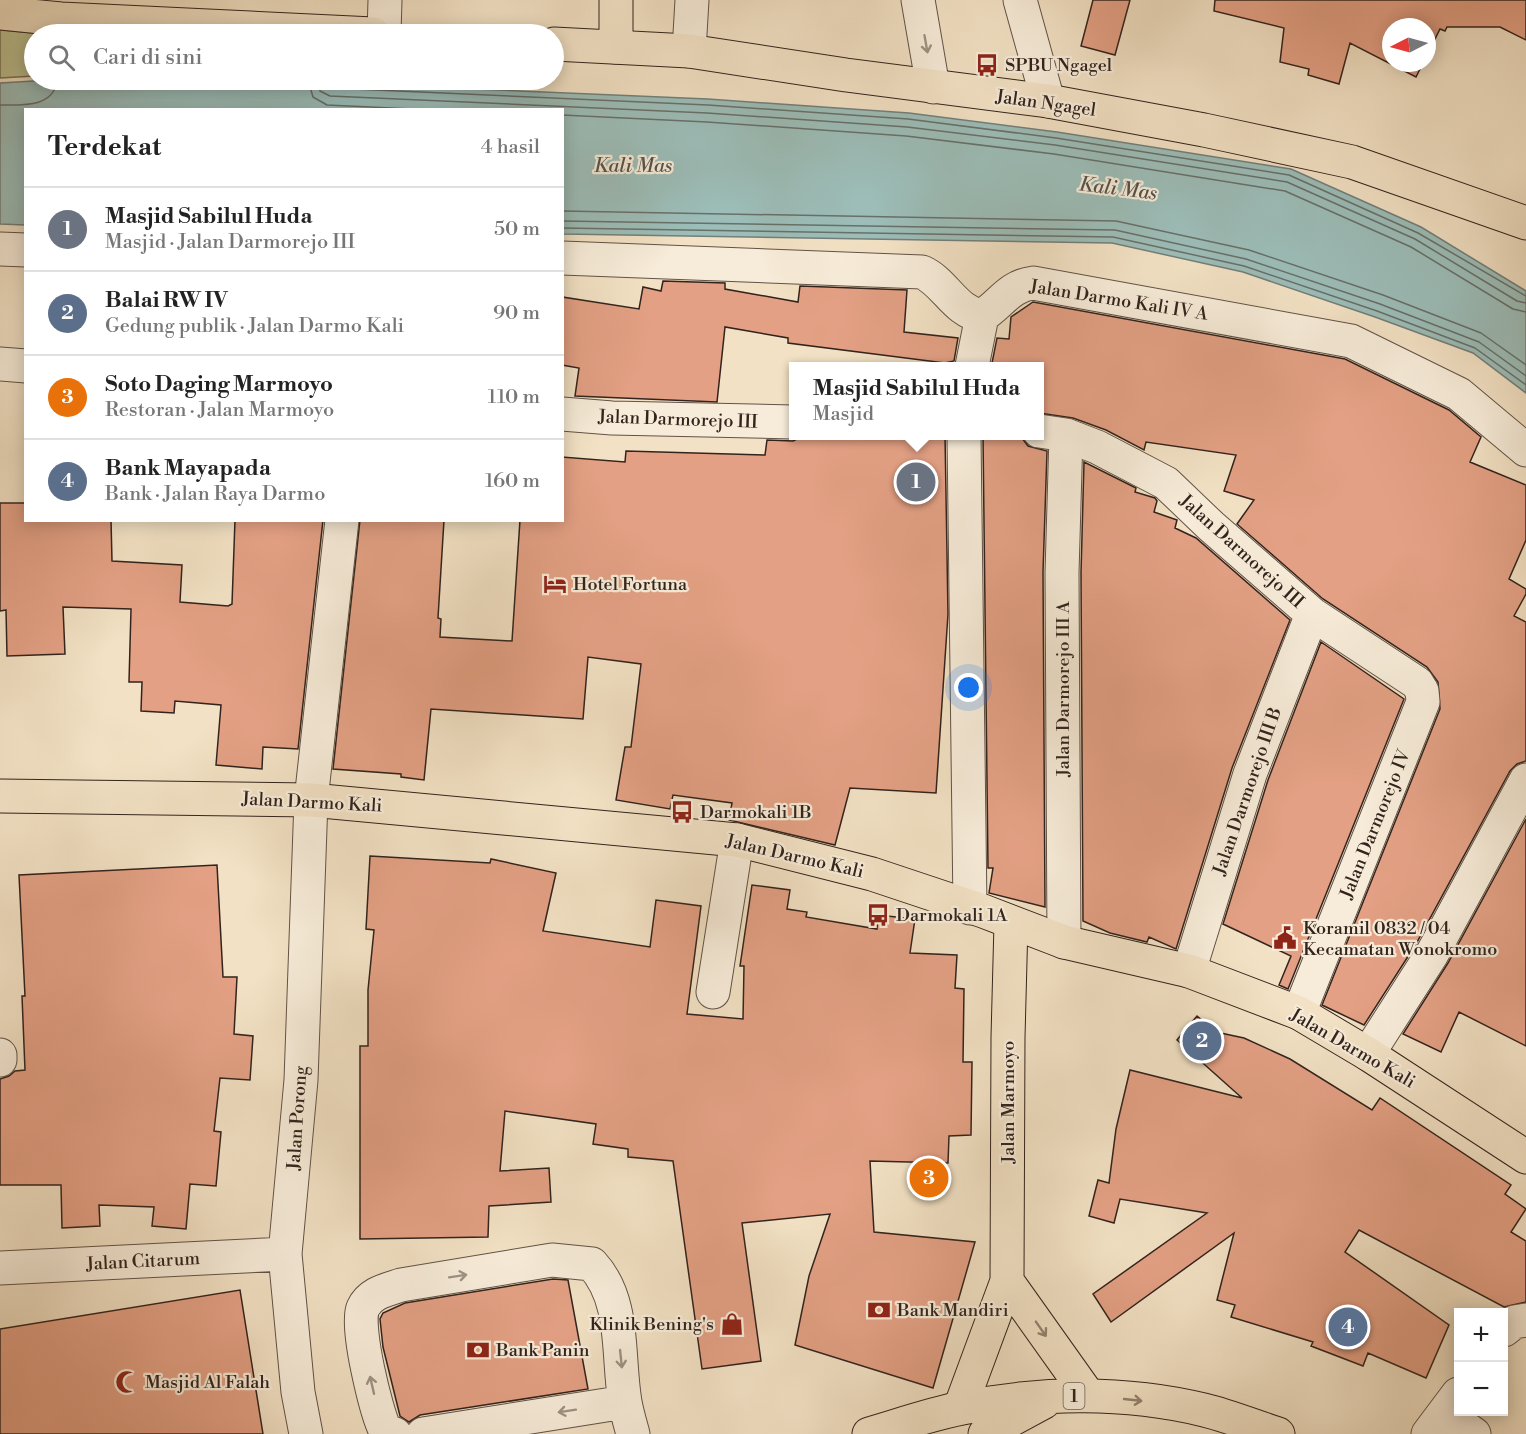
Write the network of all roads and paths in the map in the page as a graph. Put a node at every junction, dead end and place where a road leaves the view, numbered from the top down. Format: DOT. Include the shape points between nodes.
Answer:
graph roads {
  1 [pos="364,0"];
  2 [pos="385,0"];
  3 [pos="616,0"];
  4 [pos="692,0"];
  5 [pos="918,0"];
  6 [pos="1020,0"];
  7 [pos="61,10"];
  8 [pos="0,13"];
  9 [pos="242,24"];
  10 [pos="370,24"];
  11 [pos="376,24"];
  12 [pos="564,44"];
  13 [pos="616,47"];
  14 [pos="689,51"];
  15 [pos="933,87"];
  16 [pos="1048,101"];
  17 [pos="1526,223"];
  18 [pos="0,249"];
  19 [pos="24,250"];
  20 [pos="564,258"];
  21 [pos="982,315"];
  22 [pos="973,362"];
  23 [pos="0,364"];
  24 [pos="24,366"];
  25 [pos="564,414"];
  26 [pos="789,422"];
  27 [pos="1052,433"];
  28 [pos="964,440"];
  29 [pos="1526,450"];
  30 [pos="342,522"];
  31 [pos="1312,614"];
  32 [pos="1423,702"];
  33 [pos="1526,780"];
  34 [pos="0,796"];
  35 [pos="310,800"];
  36 [pos="737,840"];
  37 [pos="970,908"];
  38 [pos="1011,923"];
  39 [pos="1064,942"];
  40 [pos="1189,971"];
  41 [pos="713,992"];
  42 [pos="1299,1013"];
  43 [pos="1368,1054"];
  44 [pos="0,1055"];
  45 [pos="0,1060"];
  46 [pos="1526,1157"];
  47 [pos="285,1254"];
  48 [pos="0,1268"];
  49 [pos="1007,1281"];
  50 [pos="1526,1320"];
  51 [pos="1508,1326"];
  52 [pos="1088,1395"];
  53 [pos="1050,1398"];
  54 [pos="625,1402"];
  55 [pos="960,1408"];
  56 [pos="1444,1414"];
  57 [pos="306,1434"];
  58 [pos="395,1434"];
  59 [pos="423,1434"];
  60 [pos="633,1434"];
  61 [pos="869,1434"];
  62 [pos="985,1434"];
  63 [pos="1278,1434"];
  64 [pos="1474,1434"];
  1 -- 10 [label="street"];
  2 -- 11 [label="street"];
  3 -- 13 [label="main road"];
  4 -- 14 [label="street"];
  5 -- 15 [label="street, one-way"];
  6 -- 16 [label="street"];
  7 -- 8 [label="main road"];
  7 -- 9 [label="main road"];
  12 -- 13 [label="main road, Jalan Ngagel"];
  13 -- 14 [label="main road, Jalan Ngagel"];
  14 -- 15 [label="main road, Jalan Ngagel"];
  15 -- 16 [label="main road, Jalan Ngagel"];
  16 -- 17 [label="main road, Jalan Ngagel" via="1352,162"];
  18 -- 19 [label="street"];
  20 -- 21 [label="street" via="922,272 932,276 964,310"];
  21 -- 22 [label="street"];
  21 -- 29 [label="street, Jalan Darmo Kali IV A" via="1010,290 1033,283 1351,341 1459,394"];
  23 -- 24 [label="street"];
  25 -- 26 [label="street, Jalan Darmorejo III"];
  27 -- 31 [label="street, Jalan Darmorejo III" via="1097,447 1166,483"];
  27 -- 39 [label="street, Jalan Darmorejo III A" via="1062,573"];
  28 -- 37 [label="street"];
  30 -- 35 [label="street, Jalan Porong"];
  31 -- 32 [label="street, Jalan Darmorejo III" via="1417,683"];
  31 -- 40 [label="street, Jalan Darmorejo III B" via="1250,774"];
  32 -- 42 [label="street, Jalan Darmorejo IV"];
  33 -- 43 [label="street" via="1432,954"];
  34 -- 35 [label="main road, Jalan Darmo Kali"];
  35 -- 36 [label="main road, Jalan Darmo Kali"];
  35 -- 47 [label="street, Jalan Porong" via="301,1080"];
  36 -- 37 [label="main road, Jalan Darmo Kali" via="872,874"];
  36 -- 41 [label="street"];
  37 -- 38 [label="main road, Jalan Darmo Kali"];
  38 -- 39 [label="main road, Jalan Darmo Kali"];
  38 -- 49 [label="main road, Jalan Marmoyo"];
  39 -- 40 [label="main road, Jalan Darmo Kali"];
  40 -- 42 [label="main road, Jalan Darmo Kali"];
  42 -- 43 [label="main road, Jalan Darmo Kali"];
  43 -- 46 [label="main road, Jalan Darmo Kali"];
  44 -- 45 [label="street"];
  47 -- 48 [label="street, Jalan Citarum"];
  47 -- 57 [label="street, Jalan Porong" via="298,1392"];
  49 -- 52 [label="main road, one-way"];
  49 -- 55 [label="main road, Jalan Marmoyo"];
  50 -- 51 [label="street"];
  52 -- 53 [label="main road, 1"];
  52 -- 63 [label="main road, 1, one-way" via="1204,1410"];
  53 -- 55 [label="main road, 1"];
  53 -- 62 [label="main road"];
  58 -- 54 [label="street, one-way" via="385,1430 380,1420 370,1378 360,1322 368,1301 377,1292 400,1285 552,1260 592,1264 603,1276 616,1312"];
  54 -- 59 [label="street, one-way"];
  54 -- 60 [label="street"];
  55 -- 61 [label="main road, 1"];
  56 -- 64 [label="street"];
}
